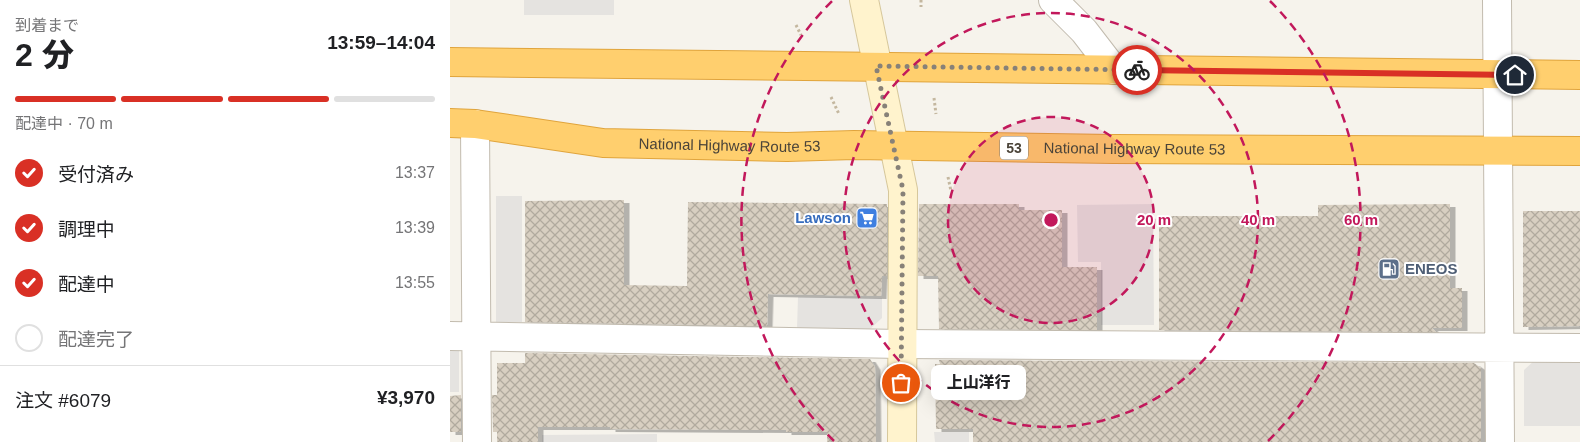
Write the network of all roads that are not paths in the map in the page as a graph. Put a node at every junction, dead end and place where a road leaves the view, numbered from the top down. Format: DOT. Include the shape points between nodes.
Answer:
graph roads {
  1 [pos="864,0"];
  2 [pos="1053,0"];
  3 [pos="1497,0"];
  4 [pos="450,62"];
  5 [pos="876,66"];
  6 [pos="1114,70"];
  7 [pos="1498,74"];
  8 [pos="1580,75"];
  9 [pos="463,124"];
  10 [pos="893,146"];
  11 [pos="1580,151"];
  12 [pos="1499,152"];
  13 [pos="462,337"];
  14 [pos="901,344"];
  15 [pos="1500,348"];
  16 [pos="1580,348"];
  17 [pos="477,442"];
  18 [pos="902,442"];
  19 [pos="1500,442"];
  1 -- 5 [label="street"];
  2 -- 6 [label="street" via="1084,31"];
  3 -- 7 [label="street"];
  4 -- 5 [label="highway"];
  5 -- 6 [label="highway"];
  5 -- 10 [label="street"];
  6 -- 7 [label="highway"];
  7 -- 8 [label="highway"];
  7 -- 12 [label="street"];
  9 -- 10 [label="highway, National Highway Route 53 / 53" via="603,143"];
  9 -- 13 [label="street"];
  10 -- 12 [label="highway, National Highway Route 53 / 53"];
  10 -- 14 [label="street" via="903,190"];
  11 -- 12 [label="highway, National Highway Route 53 / 53"];
  12 -- 15 [label="street"];
  13 -- 14 [label="street"];
  13 -- 17 [label="street"];
  14 -- 15 [label="street"];
  14 -- 18 [label="street"];
  15 -- 16 [label="street"];
  15 -- 19 [label="street"];
}
